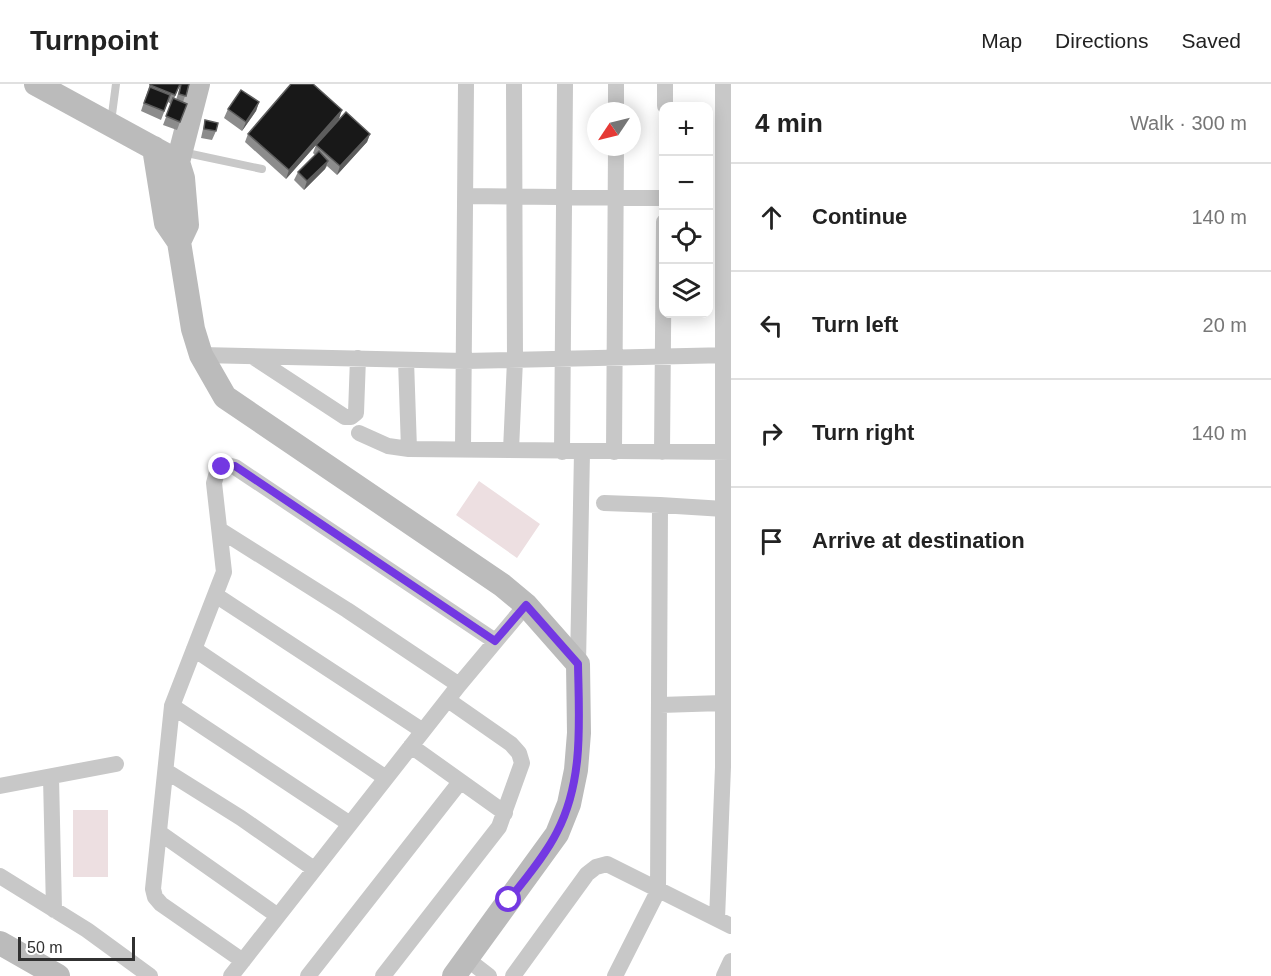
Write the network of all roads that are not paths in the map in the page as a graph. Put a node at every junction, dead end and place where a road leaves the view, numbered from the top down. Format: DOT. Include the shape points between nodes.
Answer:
graph roads {
  1 [pos="36,84"];
  2 [pos="116,84"];
  3 [pos="198,84"];
  4 [pos="466,84"];
  5 [pos="514,84"];
  6 [pos="565,84"];
  7 [pos="616,84"];
  8 [pos="665,84"];
  9 [pos="723,84"];
  10 [pos="616,102"];
  11 [pos="665,102"];
  12 [pos="110,125"];
  13 [pos="154,148"];
  14 [pos="616,156"];
  15 [pos="179,157"];
  16 [pos="262,169"];
  17 [pos="466,196"];
  18 [pos="516,197"];
  19 [pos="721,197"];
  20 [pos="659,198"];
  21 [pos="566,199"];
  22 [pos="616,199"];
  23 [pos="179,242"];
  24 [pos="662,264"];
  25 [pos="201,355"];
  26 [pos="728,355"];
  27 [pos="661,356"];
  28 [pos="613,357"];
  29 [pos="255,358"];
  30 [pos="358,358"];
  31 [pos="563,358"];
  32 [pos="406,360"];
  33 [pos="515,360"];
  34 [pos="465,361"];
  35 [pos="359,433"];
  36 [pos="409,449"];
  37 [pos="463,449"];
  38 [pos="511,450"];
  39 [pos="562,452"];
  40 [pos="582,452"];
  41 [pos="614,452"];
  42 [pos="662,452"];
  43 [pos="728,452"];
  44 [pos="604,503"];
  45 [pos="660,505"];
  46 [pos="724,509"];
  47 [pos="220,530"];
  48 [pos="217,596"];
  49 [pos="526,605"];
  50 [pos="727,610"];
  51 [pos="495,641"];
  52 [pos="194,649"];
  53 [pos="578,664"];
  54 [pos="459,685"];
  55 [pos="448,700"];
  56 [pos="723,703"];
  57 [pos="660,705"];
  58 [pos="172,706"];
  59 [pos="423,731"];
  60 [pos="411,746"];
  61 [pos="116,764"];
  62 [pos="727,767"];
  63 [pos="166,771"];
  64 [pos="51,777"];
  65 [pos="386,778"];
  66 [pos="460,782"];
  67 [pos="0,786"];
  68 [pos="505,813"];
  69 [pos="350,824"];
  70 [pos="160,833"];
  71 [pos="314,869"];
  72 [pos="0,876"];
  73 [pos="658,891"];
  74 [pos="54,910"];
  75 [pos="278,915"];
  76 [pos="725,922"];
  77 [pos="0,943"];
  78 [pos="243,961"];
  79 [pos="731,961"];
  80 [pos="461,967"];
  81 [pos="58,976"];
  82 [pos="150,976"];
  83 [pos="231,976"];
  84 [pos="308,976"];
  85 [pos="383,976"];
  86 [pos="489,976"];
  87 [pos="513,976"];
  88 [pos="615,976"];
  89 [pos="724,976"];
  1 -- 12 [label="street"];
  2 -- 12 [label="lane"];
  3 -- 15 [label="street"];
  4 -- 17 [label="street"];
  5 -- 18 [label="street"];
  6 -- 21 [label="street"];
  7 -- 10 [label="street"];
  8 -- 11 [label="street"];
  9 -- 19 [label="street"];
  12 -- 13 [label="street"];
  13 -- 15 [label="street"];
  13 -- 23 [label="street" via="166,224"];
  14 -- 22 [label="street"];
  15 -- 16 [label="lane"];
  15 -- 23 [label="street" via="187,225"];
  17 -- 18 [label="street"];
  17 -- 34 [label="street"];
  18 -- 21 [label="street"];
  18 -- 33 [label="street"];
  19 -- 26 [label="street"];
  20 -- 22 [label="street"];
  21 -- 22 [label="street"];
  21 -- 31 [label="street"];
  22 -- 28 [label="street"];
  23 -- 25 [label="street"];
  24 -- 27 [label="street"];
  25 -- 29 [label="street"];
  25 -- 49 [label="street" via="225,397"];
  26 -- 27 [label="street"];
  26 -- 43 [label="street"];
  27 -- 28 [label="street"];
  27 -- 42 [label="street"];
  28 -- 31 [label="street"];
  28 -- 41 [label="street"];
  29 -- 30 [label="street"];
  29 -- 30 [label="street" via="345,417 351,417 356,413"];
  30 -- 32 [label="street"];
  31 -- 33 [label="street"];
  31 -- 39 [label="street"];
  32 -- 34 [label="street"];
  32 -- 36 [label="street"];
  33 -- 34 [label="street"];
  33 -- 38 [label="street"];
  34 -- 37 [label="street"];
  35 -- 36 [label="street" via="388,446"];
  36 -- 37 [label="street"];
  37 -- 38 [label="street"];
  38 -- 39 [label="street"];
  39 -- 40 [label="street"];
  40 -- 41 [label="street"];
  40 -- 53 [label="street"];
  41 -- 42 [label="street"];
  42 -- 43 [label="street"];
  43 -- 46 [label="street"];
  44 -- 45 [label="street"];
  45 -- 46 [label="street"];
  45 -- 57 [label="street"];
  46 -- 50 [label="street"];
  47 -- 48 [label="street" via="224,572"];
  47 -- 51 [label="street" via="215,477 222,467 235,466"];
  47 -- 54 [label="street"];
  48 -- 52 [label="street"];
  48 -- 59 [label="street"];
  49 -- 51 [label="street"];
  49 -- 53 [label="street"];
  50 -- 56 [label="street"];
  51 -- 54 [label="street"];
  52 -- 58 [label="street"];
  52 -- 65 [label="street"];
  53 -- 80 [label="street" via="579,733 569,804 557,834"];
  54 -- 55 [label="street"];
  55 -- 59 [label="street"];
  55 -- 68 [label="street" via="519,753 522,763"];
  56 -- 57 [label="street"];
  56 -- 62 [label="street"];
  57 -- 73 [label="street"];
  58 -- 63 [label="street"];
  58 -- 69 [label="street"];
  59 -- 60 [label="street"];
  60 -- 65 [label="street"];
  60 -- 66 [label="street"];
  61 -- 64 [label="street"];
  62 -- 76 [label="street"];
  63 -- 70 [label="street"];
  63 -- 71 [label="street"];
  64 -- 67 [label="street"];
  64 -- 74 [label="street"];
  65 -- 69 [label="street"];
  66 -- 68 [label="street"];
  66 -- 84 [label="street"];
  68 -- 85 [label="street" via="499,827"];
  69 -- 71 [label="street"];
  70 -- 75 [label="street"];
  70 -- 78 [label="street" via="155,897"];
  71 -- 75 [label="street"];
  72 -- 74 [label="street"];
  73 -- 76 [label="street"];
  73 -- 87 [label="street" via="607,864 596,867"];
  73 -- 88 [label="street"];
  74 -- 82 [label="street"];
  75 -- 78 [label="street"];
  77 -- 81 [label="street"];
  78 -- 83 [label="street"];
  79 -- 89 [label="street"];
  80 -- 86 [label="street"];
}
